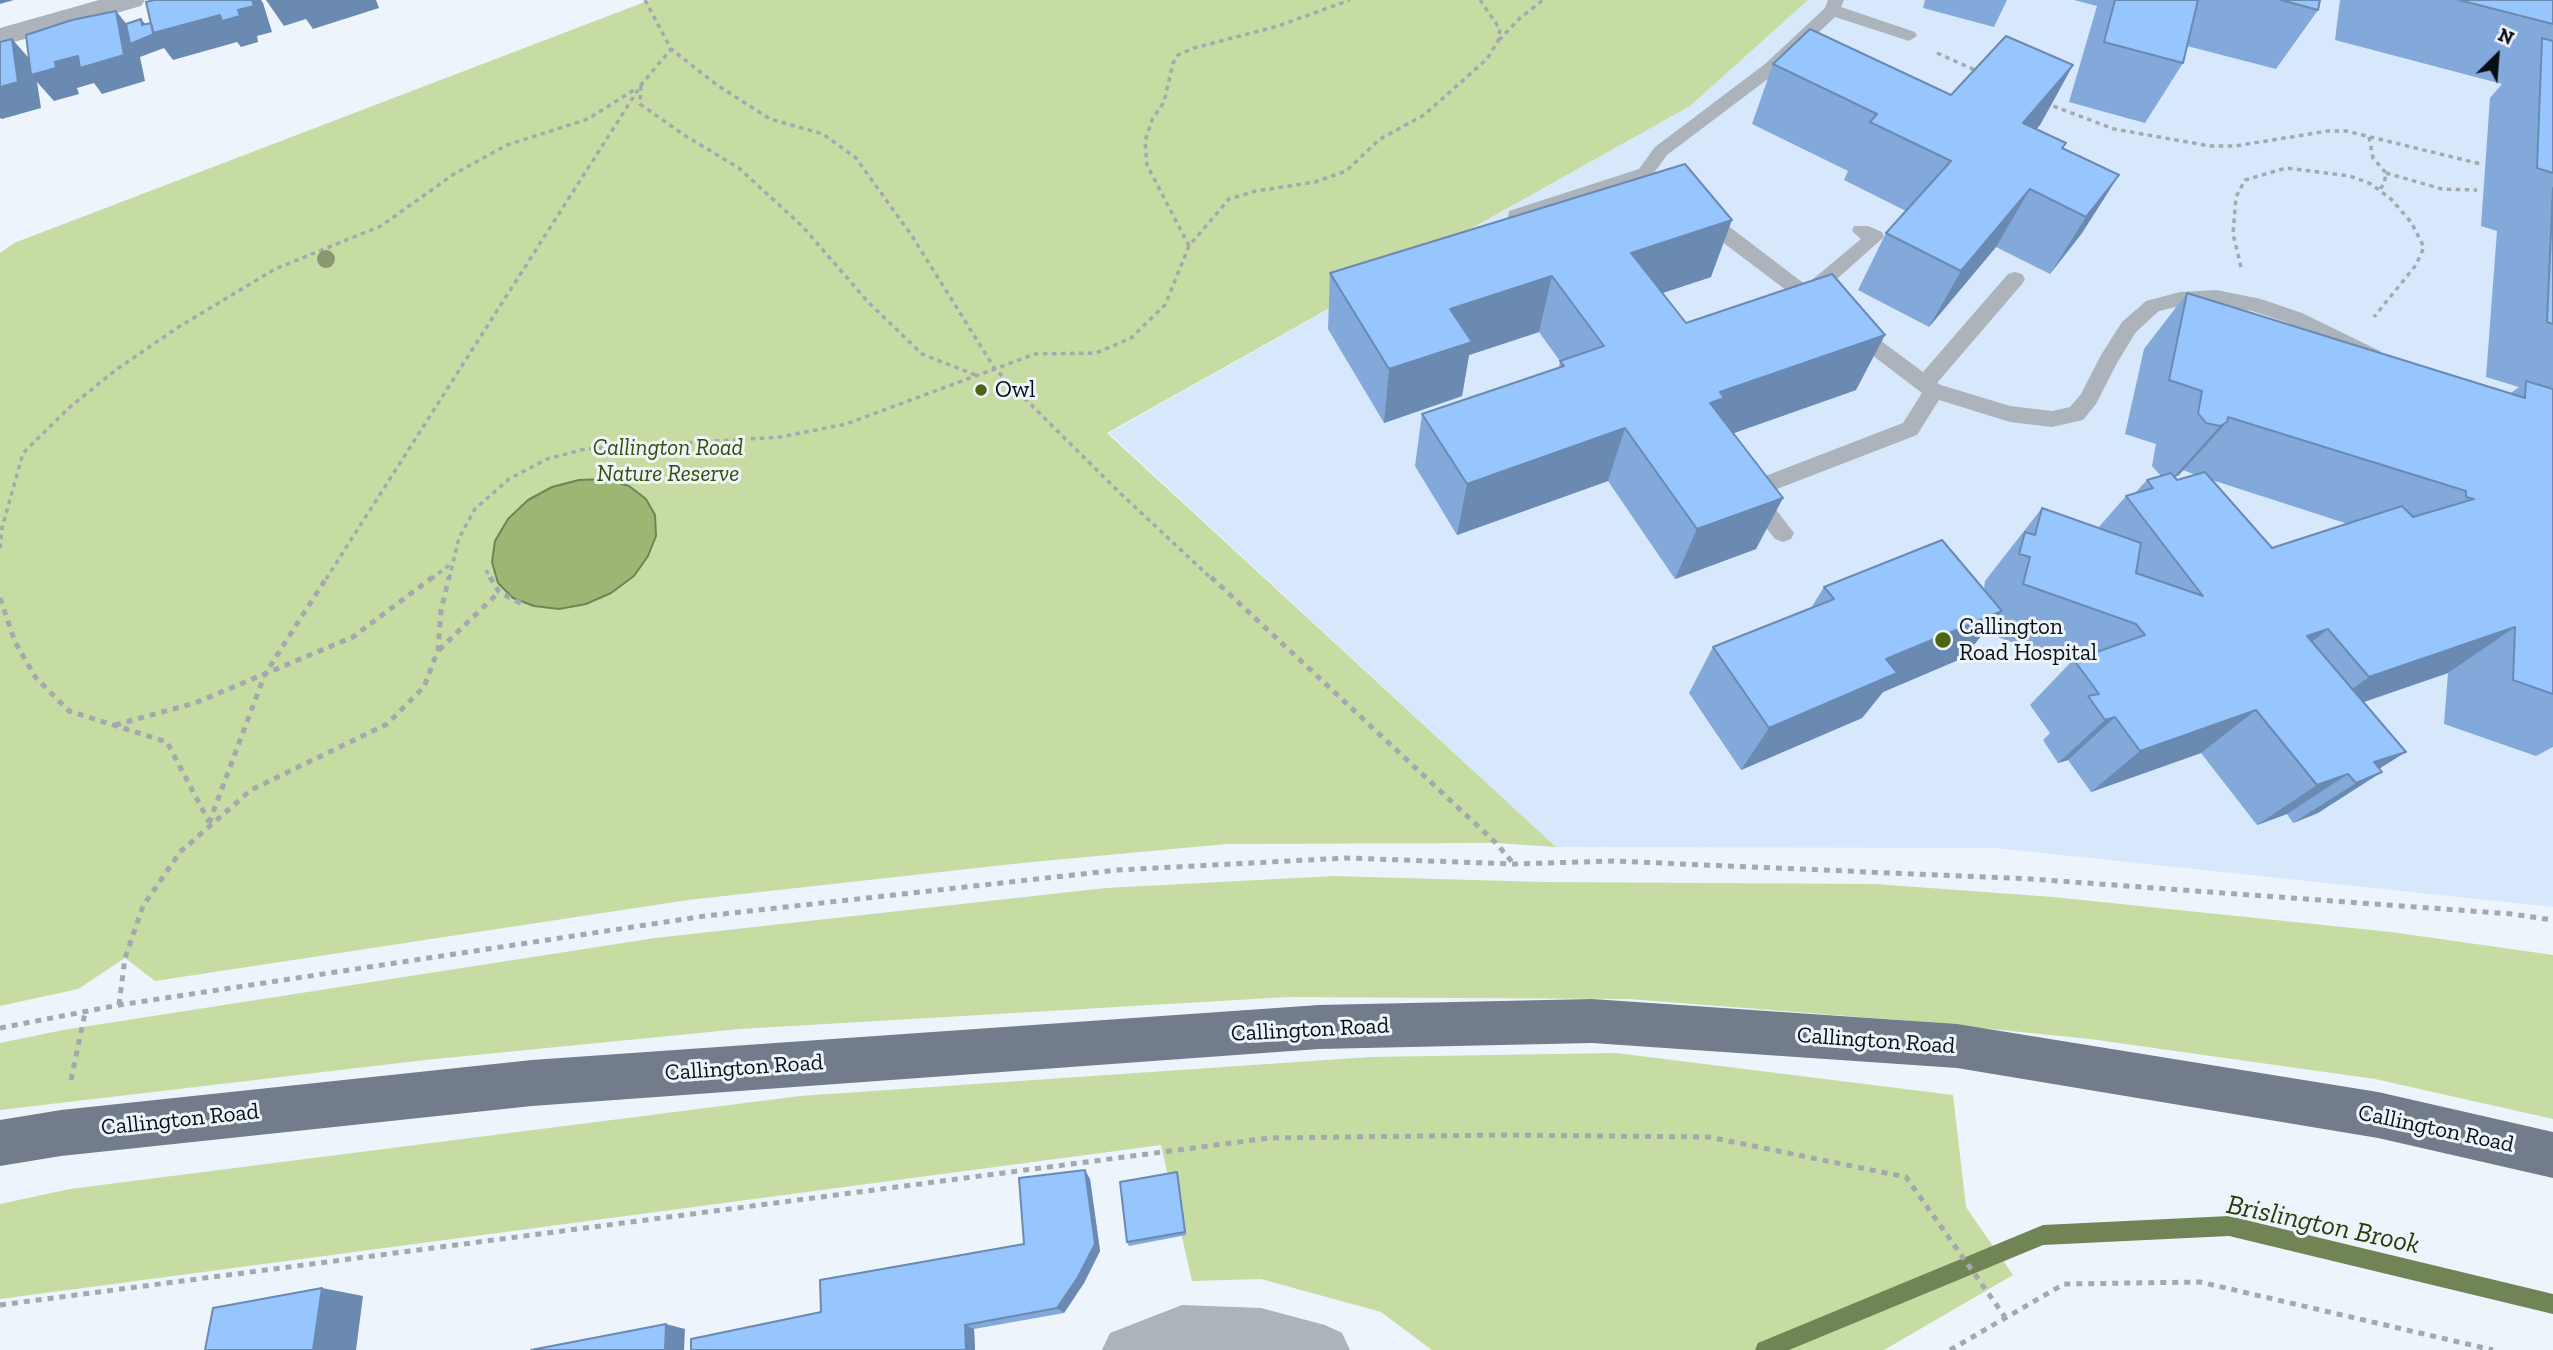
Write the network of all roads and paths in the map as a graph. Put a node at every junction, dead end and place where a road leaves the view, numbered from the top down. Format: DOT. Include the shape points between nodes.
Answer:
graph roads {
  1 [pos="131,0"];
  2 [pos="645,0"];
  3 [pos="1350,0"];
  4 [pos="1480,0"];
  5 [pos="1543,0"];
  6 [pos="1834,5"];
  7 [pos="1909,36"];
  8 [pos="0,37"];
  9 [pos="1498,41"];
  10 [pos="671,49"];
  11 [pos="1983,74"];
  12 [pos="641,85"];
  13 [pos="2034,98"];
  14 [pos="2369,137"];
  15 [pos="2481,164"];
  16 [pos="2386,173"];
  17 [pos="2379,190"];
  18 [pos="2477,190"];
  19 [pos="1688,205"];
  20 [pos="1861,231"];
  21 [pos="1189,246"];
  22 [pos="1511,251"];
  23 [pos="2015,279"];
  24 [pos="1807,295"];
  25 [pos="2254,304"];
  26 [pos="2350,345"];
  27 [pos="2387,365"];
  28 [pos="995,369"];
  29 [pos="979,376"];
  30 [pos="1929,388"];
  31 [pos="1733,471"];
  32 [pos="1749,491"];
  33 [pos="1783,533"];
  34 [pos="0,548"];
  35 [pos="452,563"];
  36 [pos="486,570"];
  37 [pos="499,592"];
  38 [pos="0,598"];
  39 [pos="526,606"];
  40 [pos="438,650"];
  41 [pos="265,674"];
  42 [pos="115,725"];
  43 [pos="209,824"];
  44 [pos="1514,864"];
  45 [pos="2553,919"];
  46 [pos="119,1005"];
  47 [pos="85,1013"];
  48 [pos="0,1028"];
  49 [pos="61,1133"];
  50 [pos="0,1143"];
  51 [pos="2553,1155"];
  52 [pos="0,1305"];
  53 [pos="2005,1317"];
  54 [pos="1127,1350"];
  55 [pos="1325,1350"];
  56 [pos="1950,1350"];
  57 [pos="2493,1350"];
  1 -- 8 [label="street"];
  2 -- 10 [label="path"];
  3 -- 21 [label="path" via="1178,55 1164,102 1145,141 1147,165"];
  4 -- 9 [label="path" via="1500,29"];
  5 -- 9 [label="path"];
  6 -- 7 [label="lane"];
  6 -- 22 [label="lane" via="1771,68 1661,151 1650,177 1516,216"];
  7 -- 11 [label="path"];
  9 -- 21 [label="path" via="1487,59 1424,115 1380,139 1346,171 1315,182 1228,199"];
  10 -- 12 [label="path"];
  10 -- 28 [label="path" via="770,119 823,134 856,158 912,236"];
  12 -- 29 [label="path" via="640,104 739,168 802,226 869,303 922,354"];
  12 -- 34 [label="path" via="587,119 506,145 454,174 382,226 275,269 117,369 23,453"];
  12 -- 41 [label="path"];
  13 -- 14 [label="path" via="2114,129 2210,146 2328,131"];
  14 -- 15 [label="path"];
  14 -- 16 [label="path" via="2373,158"];
  16 -- 17 [label="path"];
  16 -- 18 [label="path" via="2442,189"];
  17 -- 25 [label="path" via="2350,176 2286,168 2245,180 2236,197 2233,234"];
  17 -- 26 [label="path" via="2411,222 2424,247 2416,265"];
  19 -- 24 [label="lane"];
  20 -- 24 [label="lane" via="1875,237"];
  21 -- 28 [label="path" via="1165,304 1132,338 1096,353 1035,354"];
  23 -- 30 [label="lane"];
  24 -- 30 [label="lane"];
  25 -- 26 [label="lane"];
  25 -- 30 [label="lane" via="2216,297 2153,306 2129,327 2076,414 2052,419 2010,414"];
  26 -- 27 [label="lane"];
  28 -- 29 [label="path"];
  28 -- 44 [label="path"];
  29 -- 35 [label="path" via="846,424 780,437 585,449 547,459 509,479 475,509"];
  30 -- 32 [label="lane" via="1910,429"];
  31 -- 32 [label="lane"];
  32 -- 33 [label="lane"];
  35 -- 40 [label="path"];
  35 -- 41 [label="path" via="353,637"];
  36 -- 37 [label="path"];
  37 -- 39 [label="path"];
  37 -- 40 [label="path"];
  38 -- 42 [label="path" via="15,642 36,678 69,711"];
  40 -- 43 [label="path" via="424,687 387,724 251,790"];
  41 -- 42 [label="path" via="195,703"];
  41 -- 43 [label="path"];
  42 -- 43 [label="path" via="167,742"];
  43 -- 46 [label="path" via="180,852 143,906 125,958"];
  44 -- 45 [label="path" via="1613,861 2031,879"];
  44 -- 46 [label="path" via="1346,858 1118,870 705,916"];
  46 -- 47 [label="path"];
  47 -- 48 [label="path"];
  47 -- 49 [label="path"];
  49 -- 50 [label="main road, Callington Road"];
  49 -- 51 [label="main road, Callington Road" via="532,1083 1319,1027 1592,1021 1957,1046 2378,1115"];
  52 -- 53 [label="path" via="1269,1138 1500,1135 1709,1137 1906,1177"];
  53 -- 56 [label="path"];
  53 -- 57 [label="path" via="2064,1284 2200,1282"];
  54 -- 55 [label="street" via="1182,1329 1261,1333"];
}
